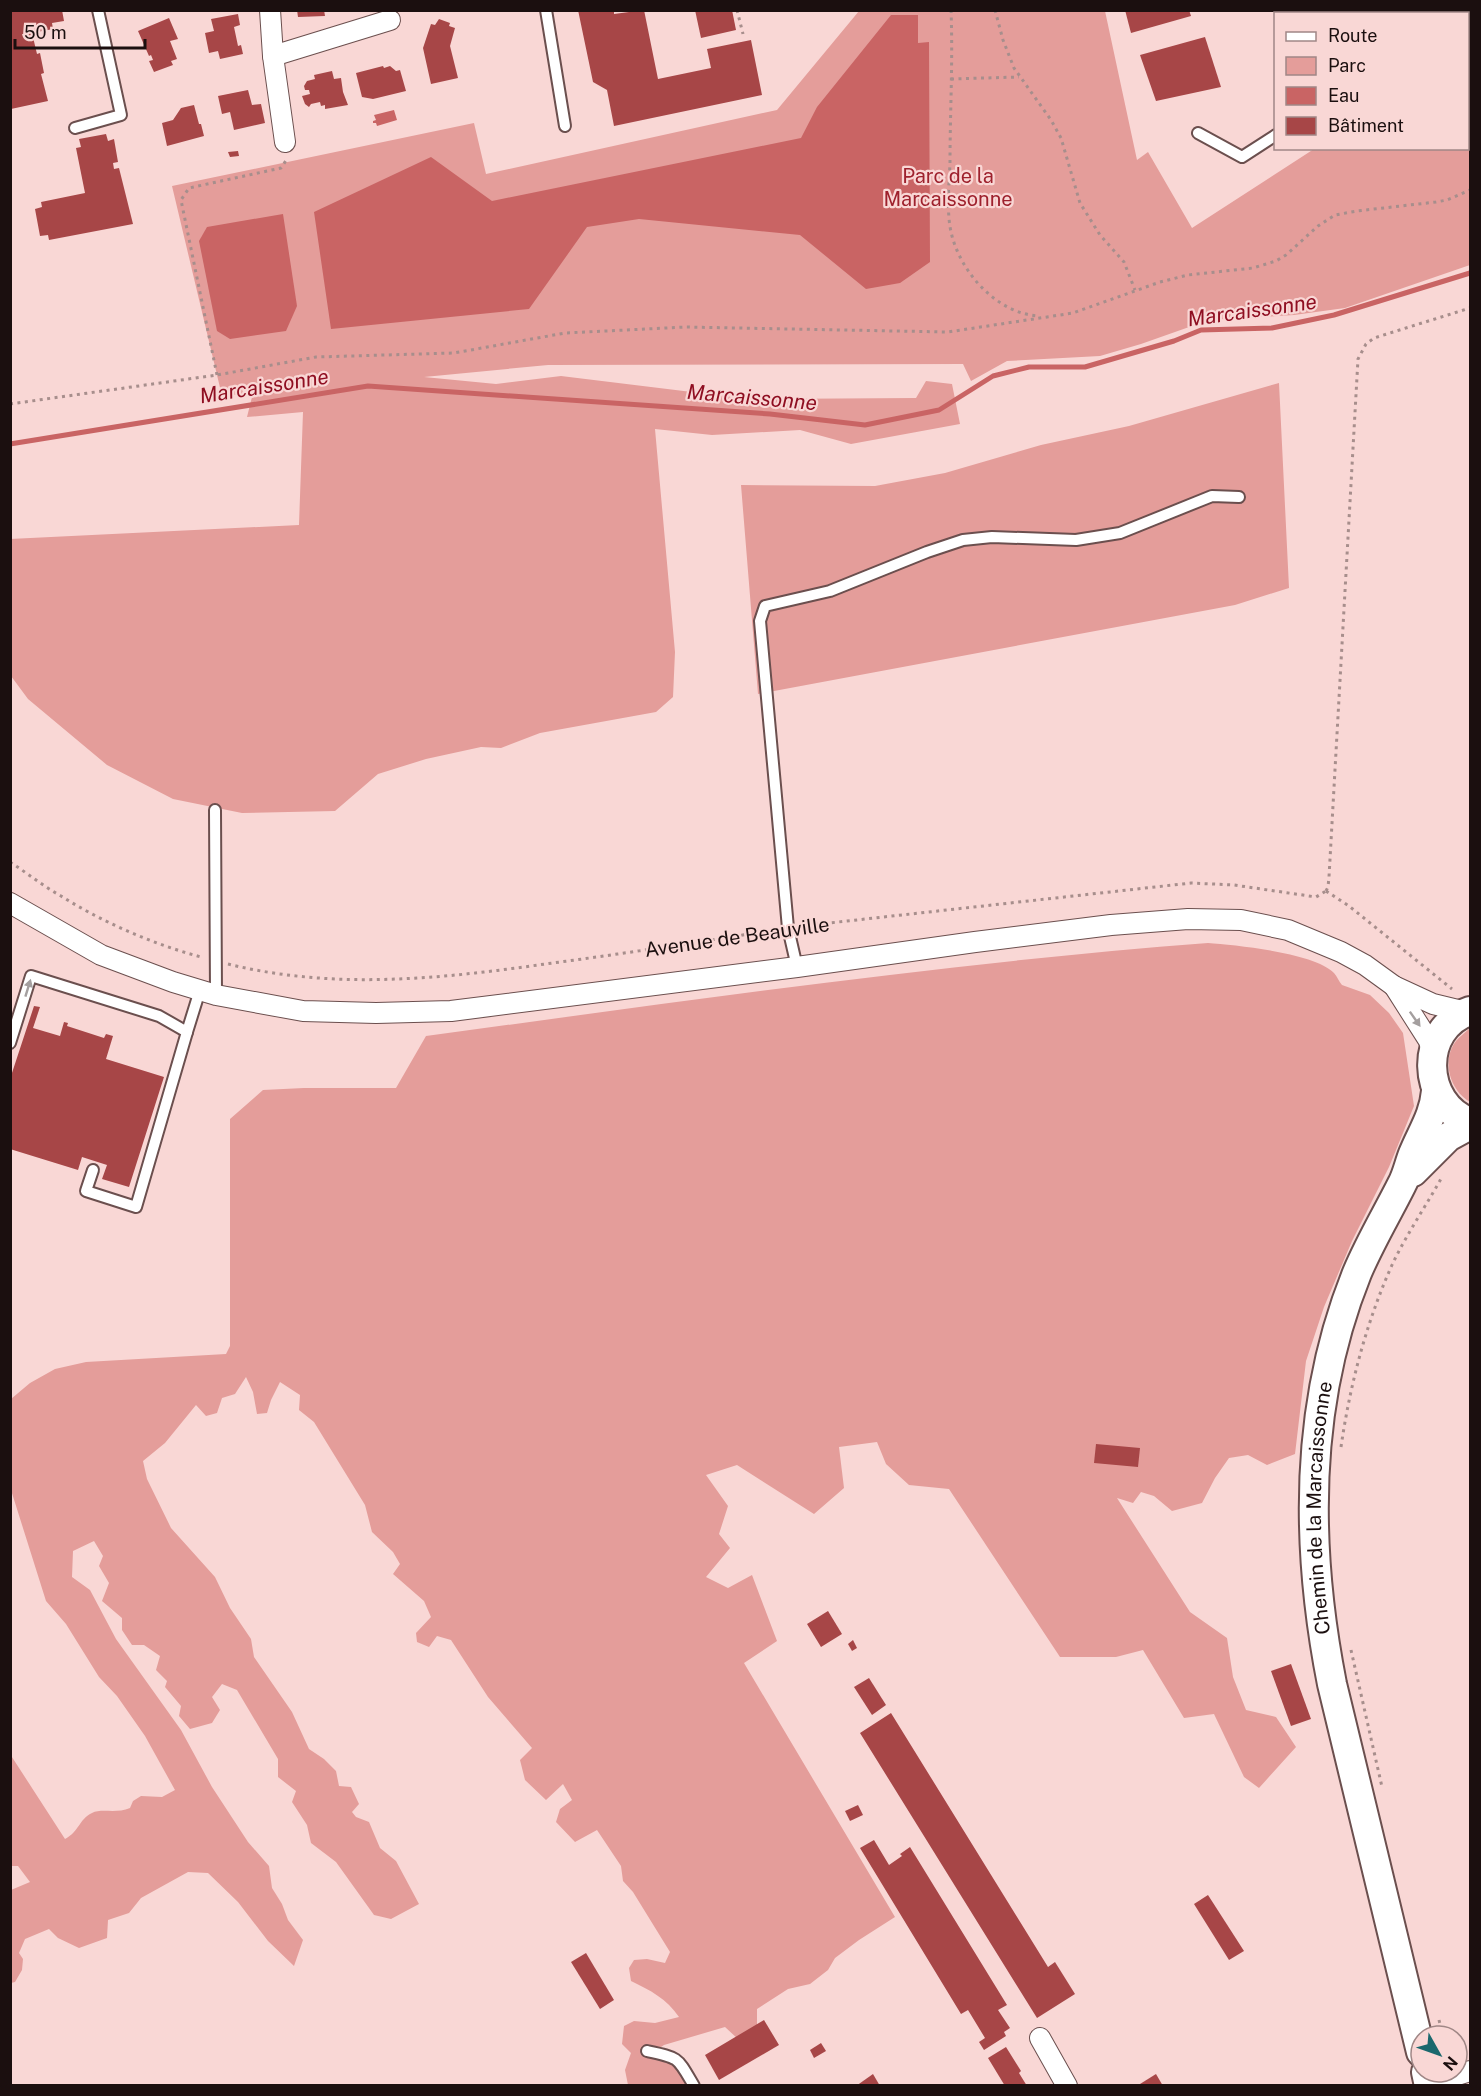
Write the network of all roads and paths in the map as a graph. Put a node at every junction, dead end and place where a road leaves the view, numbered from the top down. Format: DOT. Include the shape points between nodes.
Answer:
graph roads {
  1 [pos="98,10"];
  2 [pos="270,10"];
  3 [pos="546,10"];
  4 [pos="737,10"];
  5 [pos="951,10"];
  6 [pos="995,10"];
  7 [pos="390,20"];
  8 [pos="743,34"];
  9 [pos="273,56"];
  10 [pos="1019,77"];
  11 [pos="951,79"];
  12 [pos="565,126"];
  13 [pos="75,128"];
  14 [pos="1198,133"];
  15 [pos="1274,136"];
  16 [pos="285,142"];
  17 [pos="1470,190"];
  18 [pos="1135,290"];
  19 [pos="1470,308"];
  20 [pos="1047,316"];
  21 [pos="217,375"];
  22 [pos="10,404"];
  23 [pos="1239,497"];
  24 [pos="215,810"];
  25 [pos="10,862"];
  26 [pos="1326,891"];
  27 [pos="10,903"];
  28 [pos="788,928"];
  29 [pos="216,961"];
  30 [pos="797,967"];
  31 [pos="1394,986"];
  32 [pos="208,993"];
  33 [pos="1463,1004"];
  34 [pos="187,1032"];
  35 [pos="10,1043"];
  36 [pos="1433,1054"];
  37 [pos="1436,1091"];
  38 [pos="1470,1124"];
  39 [pos="93,1170"];
  40 [pos="1446,1171"];
  41 [pos="1403,1182"];
  42 [pos="1341,1450"];
  43 [pos="1349,1641"];
  44 [pos="1384,1794"];
  45 [pos="1438,2017"];
  46 [pos="1414,2024"];
  47 [pos="1440,2024"];
  48 [pos="1040,2038"];
  49 [pos="648,2051"];
  50 [pos="694,2085"];
  51 [pos="1066,2085"];
  1 -- 13 [label="lane" via="121,115"];
  2 -- 9 [label="street"];
  3 -- 12 [label="lane"];
  4 -- 8 [label="path"];
  5 -- 11 [label="path"];
  6 -- 10 [label="path"];
  7 -- 9 [label="street"];
  9 -- 16 [label="street"];
  10 -- 11 [label="path"];
  10 -- 18 [label="path" via="1061,138 1080,203 1100,235 1124,262"];
  11 -- 20 [label="path" via="950,216 956,248 976,281 998,300 1022,313"];
  14 -- 15 [label="lane" via="1242,157"];
  16 -- 21 [label="path" via="287,160 280,168 189,188 181,200"];
  17 -- 18 [label="path" via="1422,205 1343,213 1326,220 1286,255 1266,265 1175,278"];
  18 -- 20 [label="path" via="1074,313"];
  19 -- 26 [label="path" via="1374,338 1358,359"];
  20 -- 21 [label="path" via="948,332 685,327 565,333 454,352 316,357"];
  21 -- 22 [label="path"];
  23 -- 28 [label="lane" via="1212,496 1120,533 1076,540 963,540 830,591 765,606 760,621"];
  24 -- 29 [label="lane"];
  25 -- 29 [label="path, Avenue de Beauville" via="61,896 119,926"];
  26 -- 28 [label="path, Avenue de Beauville" via="1316,897 1191,883"];
  26 -- 33 [label="path"];
  27 -- 32 [label="street, Avenue de Beauville" via="101,955"];
  28 -- 29 [label="path, Avenue de Beauville" via="453,977 408,980 308,976"];
  28 -- 30 [label="lane"];
  29 -- 32 [label="lane"];
  30 -- 31 [label="street, Avenue de Beauville" via="1066,931 1199,919 1241,920 1288,930 1341,952"];
  30 -- 32 [label="street, Avenue de Beauville" via="451,1011 303,1011"];
  31 -- 33 [label="street, Avenue de Beauville" via="1433,1004"];
  31 -- 36 [label="street, Avenue de Beauville, one-way"];
  32 -- 34 [label="lane"];
  33 -- 36 [label="main road" via="1444,1029"];
  35 -- 34 [label="lane, one-way" via="31,976 159,1016"];
  34 -- 39 [label="lane" via="136,1207 86,1191"];
  36 -- 37 [label="main road"];
  37 -- 38 [label="main road" via="1452,1112"];
  37 -- 41 [label="main road, Chemin de la Marcaissonne" via="1432,1113"];
  38 -- 41 [label="main road, Chemin de la Marcaissonne" via="1448,1137"];
  40 -- 42 [label="path" via="1393,1265 1373,1317 1354,1377"];
  41 -- 46 [label="main road, Chemin de la Marcaissonne" via="1357,1274 1335,1342 1317,1437 1313,1549 1318,1607 1332,1684"];
  43 -- 44 [label="path"];
  45 -- 47 [label="path"];
  48 -- 51 [label="street"];
  49 -- 50 [label="lane" via="676,2059"];
}
